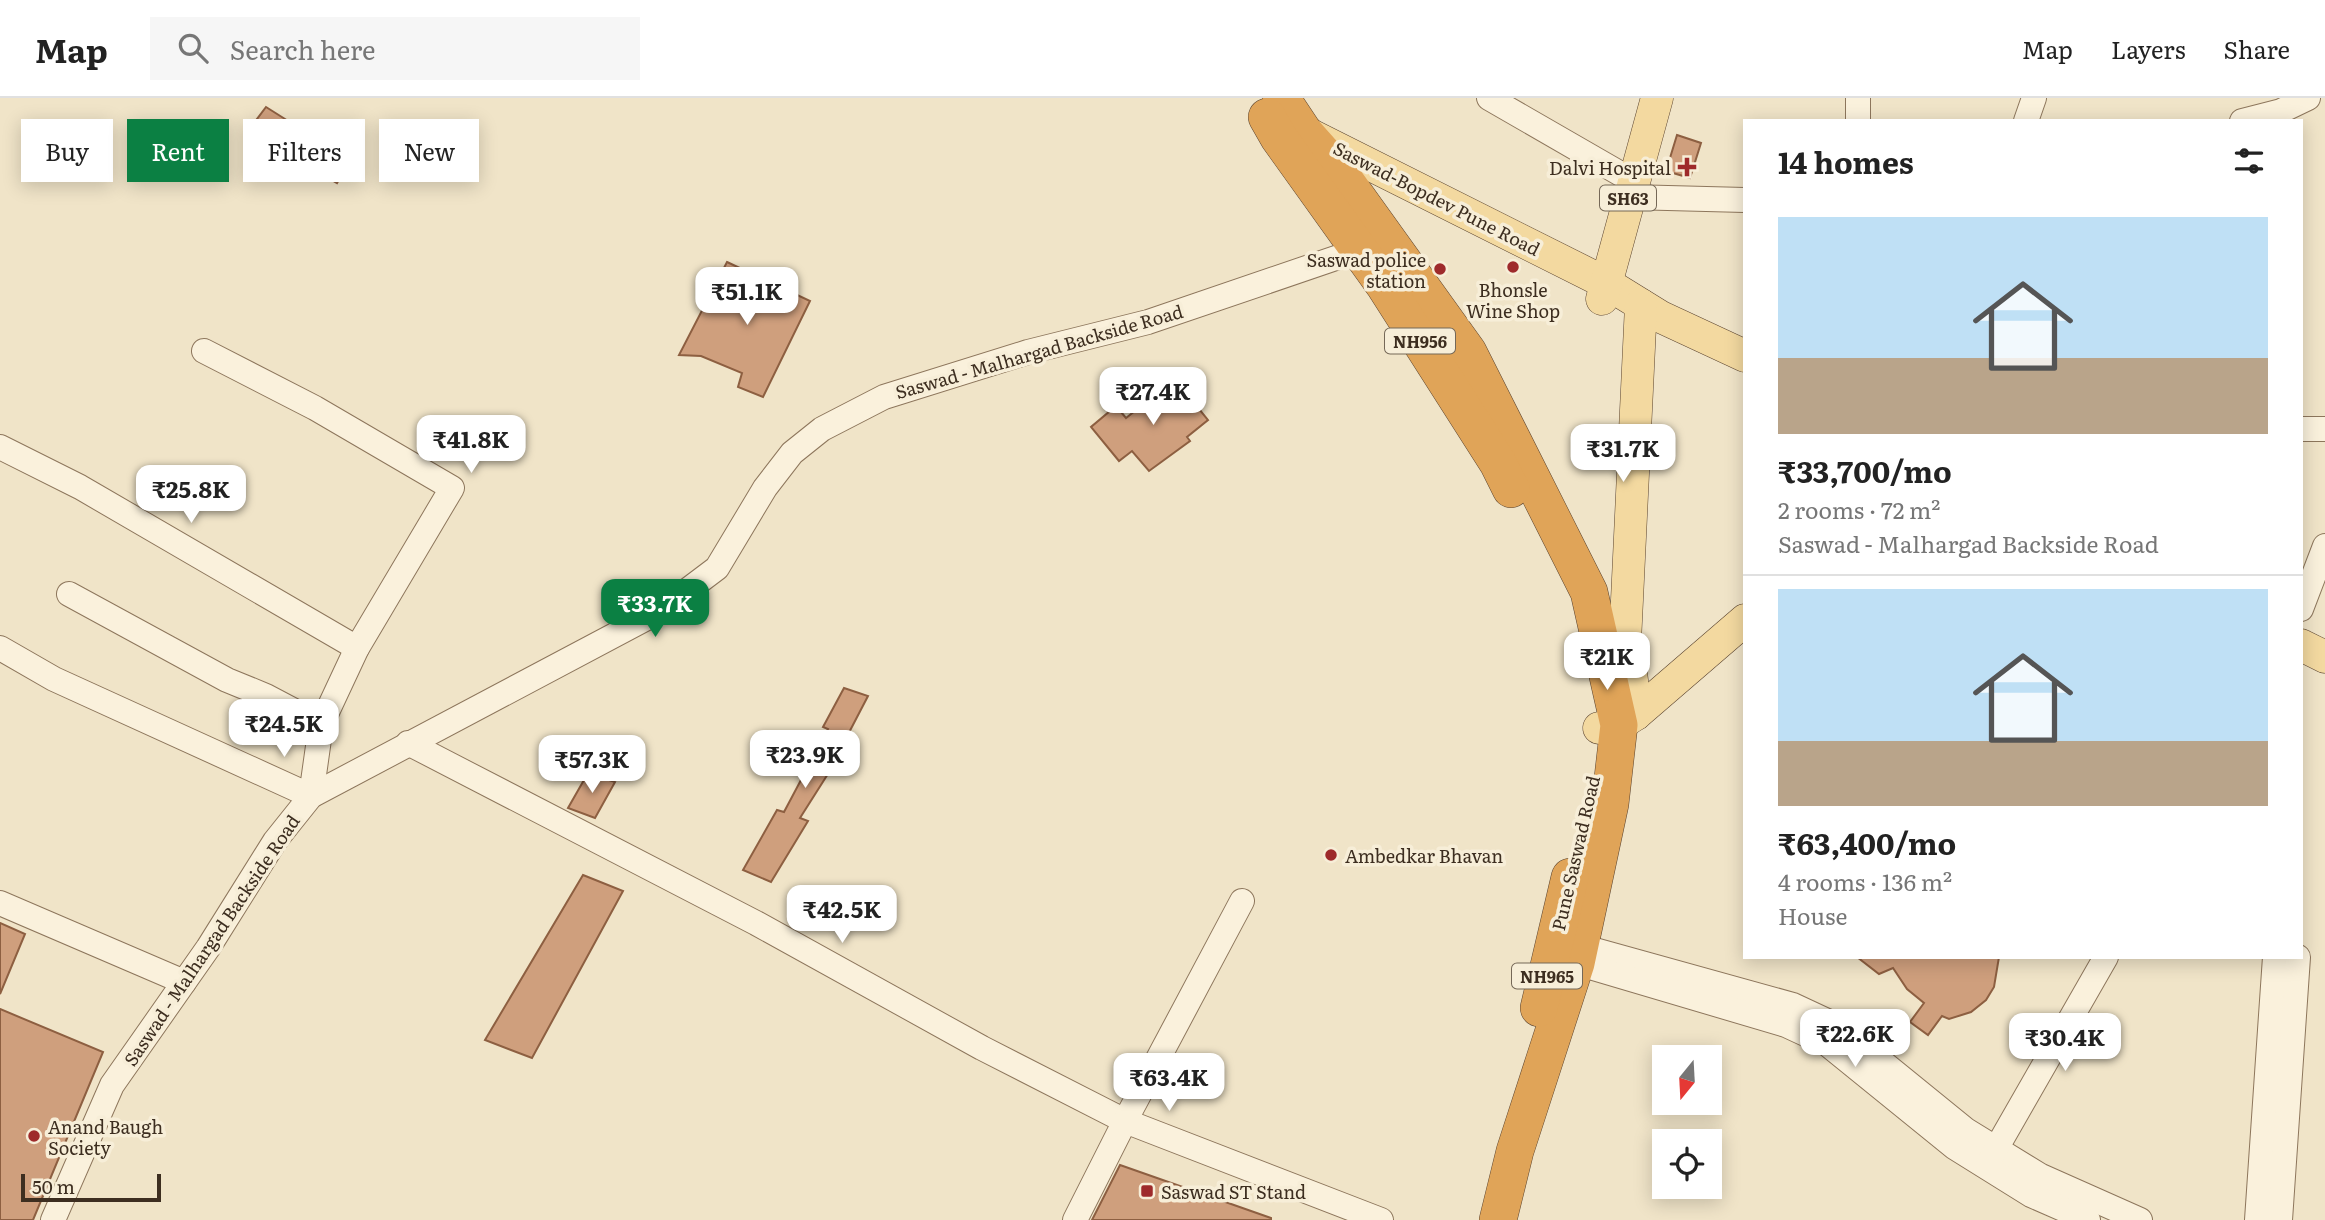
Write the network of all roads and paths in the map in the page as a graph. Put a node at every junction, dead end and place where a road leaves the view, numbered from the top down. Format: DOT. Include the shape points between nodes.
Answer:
graph roads {
  1 [pos="1489,98"];
  2 [pos="1657,98"];
  3 [pos="1858,98"];
  4 [pos="2034,98"];
  5 [pos="2308,98"];
  6 [pos="2274,104"];
  7 [pos="1277,116"];
  8 [pos="1858,119"];
  9 [pos="2027,119"];
  10 [pos="2246,119"];
  11 [pos="1336,168"];
  12 [pos="1631,189"];
  13 [pos="1743,200"];
  14 [pos="1373,246"];
  15 [pos="1604,291"];
  16 [pos="1650,320"];
  17 [pos="204,351"];
  18 [pos="1743,355"];
  19 [pos="1743,374"];
  20 [pos="2303,429"];
  21 [pos="2325,429"];
  22 [pos="0,447"];
  23 [pos="2325,546"];
  24 [pos="69,594"];
  25 [pos="1565,596"];
  26 [pos="2303,604"];
  27 [pos="1743,622"];
  28 [pos="2303,646"];
  29 [pos="0,648"];
  30 [pos="357,648"];
  31 [pos="2325,657"];
  32 [pos="1618,722"];
  33 [pos="321,725"];
  34 [pos="408,743"];
  35 [pos="311,796"];
  36 [pos="1242,901"];
  37 [pos="0,903"];
  38 [pos="1566,951"];
  39 [pos="2105,959"];
  40 [pos="2275,959"];
  41 [pos="2298,959"];
  42 [pos="184,982"];
  43 [pos="1125,1121"];
  44 [pos="1991,1157"];
  45 [pos="53,1220"];
  46 [pos="1075,1220"];
  47 [pos="1381,1220"];
  48 [pos="1480,1220"];
  49 [pos="1498,1220"];
  50 [pos="2088,1220"];
  51 [pos="2140,1220"];
  52 [pos="2258,1220"];
  53 [pos="2280,1220"];
  1 -- 12 [label="street"];
  2 -- 12 [label="main road, SH63"];
  3 -- 8 [label="street"];
  4 -- 9 [label="street"];
  5 -- 6 [label="street"];
  6 -- 10 [label="street"];
  7 -- 11 [label="highway, NH956"];
  7 -- 14 [label="highway, NH956"];
  7 -- 15 [label="main road, Saswad-Bopdev Pune Road"];
  11 -- 14 [label="highway, NH956"];
  11 -- 15 [label="main road, Saswad-Bopdev Pune Road"];
  12 -- 13 [label="street"];
  12 -- 15 [label="main road, SH63"];
  14 -- 25 [label="highway, NH956" via="1385,286 1497,463"];
  14 -- 32 [label="highway, NH956" via="1468,352 1589,592"];
  14 -- 34 [label="street, Saswad - Malhargad Backside Road" via="1148,322 1028,352 884,397 822,429 792,453 717,568 660,611"];
  15 -- 16 [label="main road"];
  16 -- 18 [label="main road"];
  16 -- 19 [label="main road"];
  16 -- 32 [label="main road" via="1635,582 1625,642 1630,664"];
  17 -- 30 [label="street" via="315,408 452,488"];
  20 -- 21 [label="street"];
  22 -- 30 [label="street" via="80,487"];
  23 -- 26 [label="street"];
  24 -- 33 [label="street"];
  25 -- 32 [label="highway, NH965"];
  27 -- 32 [label="main road"];
  28 -- 31 [label="main road"];
  29 -- 35 [label="street" via="54,679"];
  30 -- 33 [label="street"];
  32 -- 38 [label="highway, Pune Saswad Road / NH965" via="1590,799"];
  33 -- 35 [label="street"];
  34 -- 35 [label="street, Saswad - Malhargad Backside Road"];
  34 -- 43 [label="street" via="757,923"];
  35 -- 42 [label="street, Saswad - Malhargad Backside Road" via="275,841"];
  36 -- 43 [label="street"];
  37 -- 42 [label="street"];
  38 -- 44 [label="street" via="1793,1005 1966,1130"];
  38 -- 48 [label="highway, Pune Saswad Road / NH965"];
  38 -- 49 [label="highway"];
  39 -- 44 [label="street"];
  40 -- 52 [label="street"];
  41 -- 53 [label="street"];
  42 -- 45 [label="street, Saswad - Malhargad Backside Road" via="113,1085"];
  43 -- 46 [label="street"];
  43 -- 47 [label="street"];
  44 -- 50 [label="street" via="2031,1195"];
  44 -- 51 [label="street"];
}
